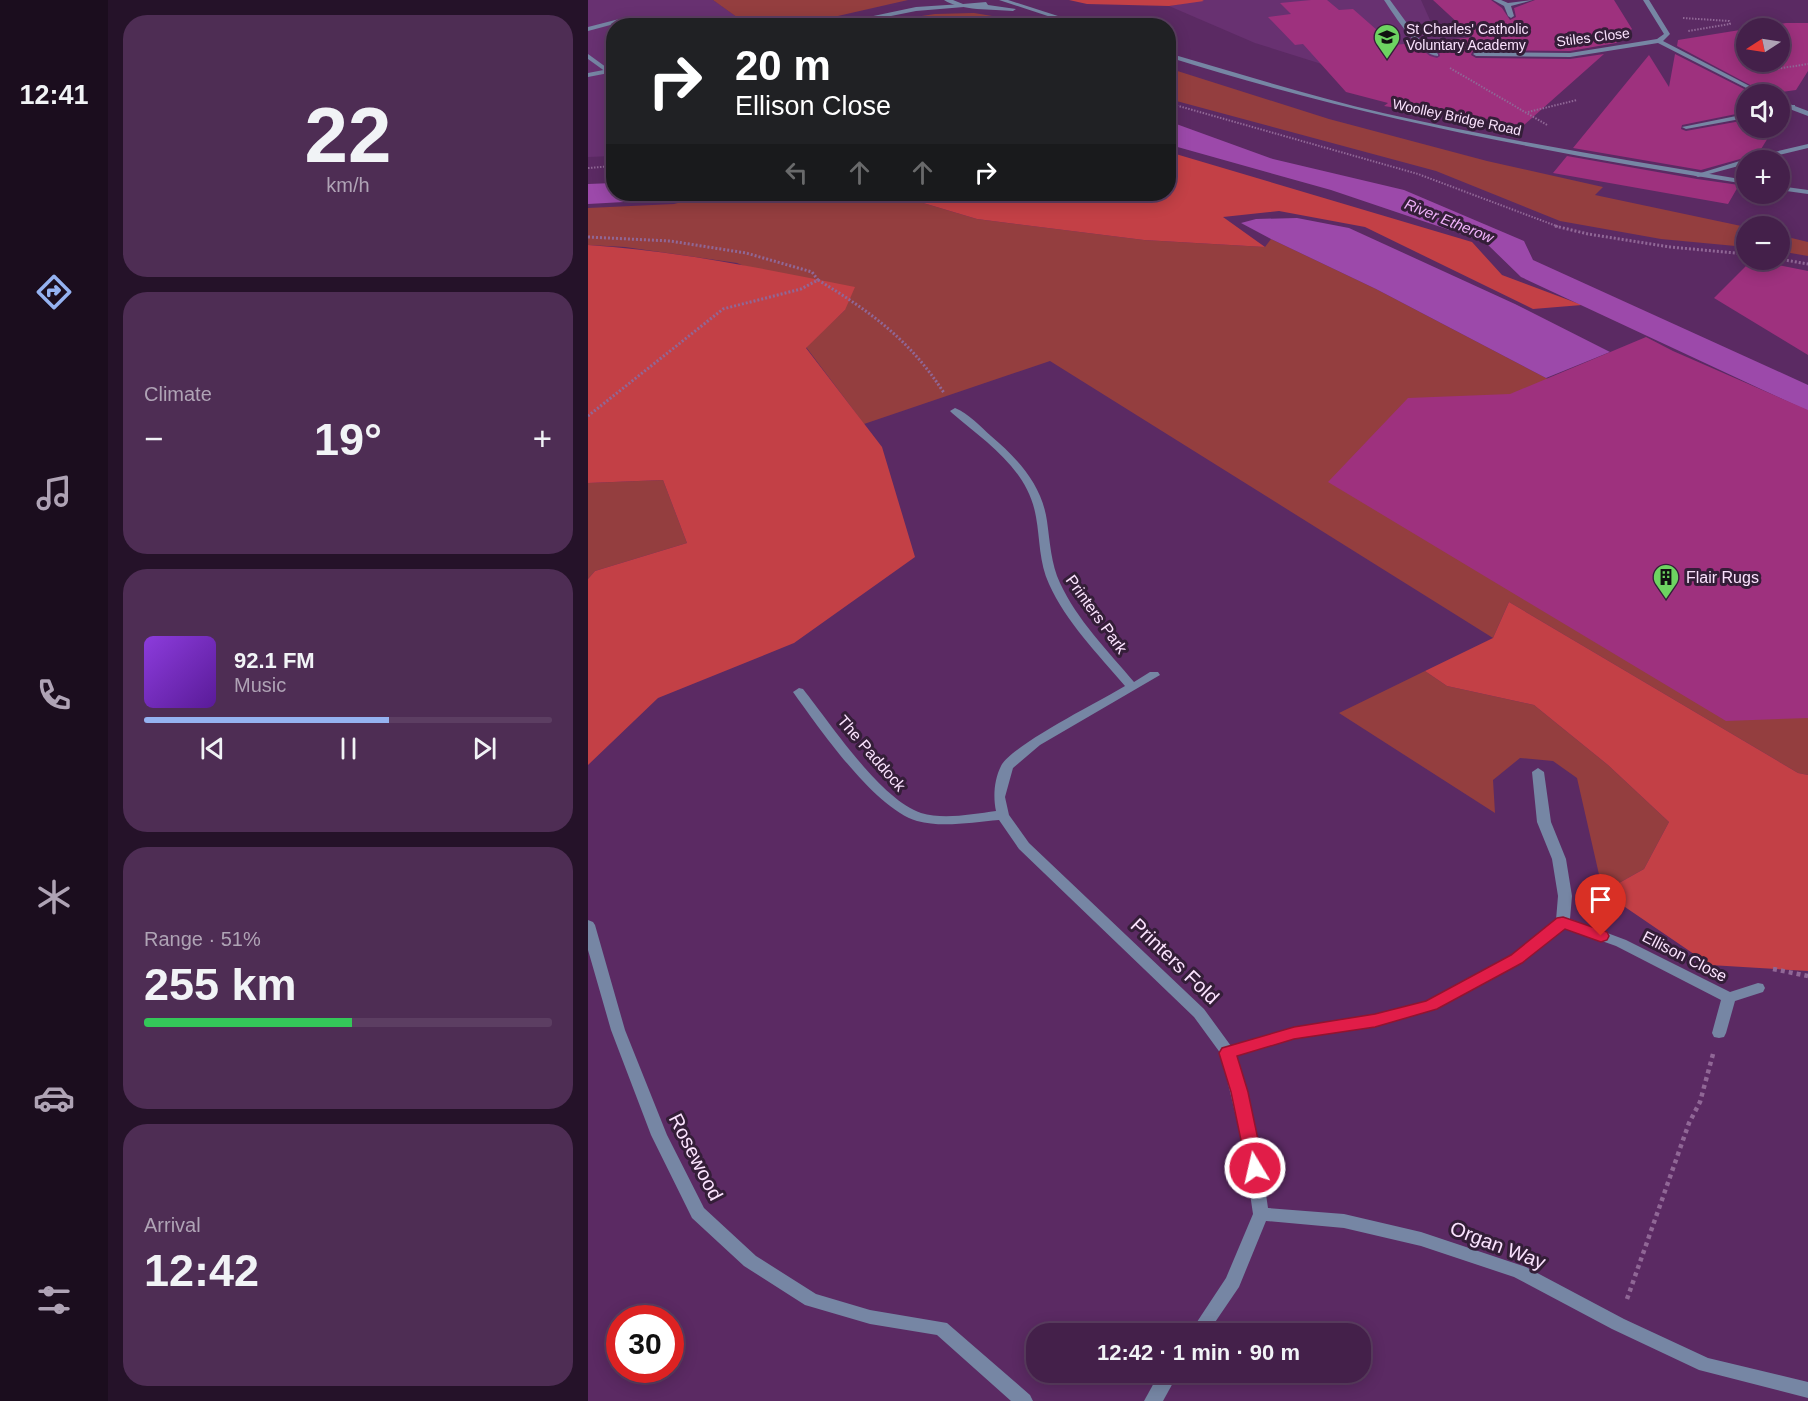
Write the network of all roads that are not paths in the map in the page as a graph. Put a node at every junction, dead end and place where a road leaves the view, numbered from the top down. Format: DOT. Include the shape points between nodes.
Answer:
graph roads {
  1 [pos="942,0"];
  2 [pos="947,0"];
  3 [pos="992,0"];
  4 [pos="1002,0"];
  5 [pos="1387,0"];
  6 [pos="1496,0"];
  7 [pos="1530,0"];
  8 [pos="1646,0"];
  9 [pos="1507,5"];
  10 [pos="962,6"];
  11 [pos="978,6"];
  12 [pos="916,9"];
  13 [pos="1031,10"];
  14 [pos="1511,16"];
  15 [pos="870,18"];
  16 [pos="1058,18"];
  17 [pos="606,25"];
  18 [pos="588,29"];
  19 [pos="1659,41"];
  20 [pos="1476,54"];
  21 [pos="1436,55"];
  22 [pos="588,56"];
  23 [pos="1176,58"];
  24 [pos="606,67"];
  25 [pos="606,71"];
  26 [pos="588,75"];
  27 [pos="1743,84"];
  28 [pos="1792,108"];
  29 [pos="1808,114"];
  30 [pos="1736,118"];
  31 [pos="1686,127"];
  32 [pos="1808,146"];
  33 [pos="1790,150"];
  34 [pos="1736,165"];
  35 [pos="1698,175"];
  36 [pos="1736,181"];
  37 [pos="1790,190"];
  38 [pos="1808,192"];
  39 [pos="955,411"];
  40 [pos="1154,675"];
  41 [pos="1131,686"];
  42 [pos="799,692"];
  43 [pos="1538,772"];
  44 [pos="1003,815"];
  45 [pos="1563,922"];
  46 [pos="588,925"];
  47 [pos="1758,988"];
  48 [pos="1729,998"];
  49 [pos="1717,1041"];
  50 [pos="1228,1053"];
  51 [pos="1261,1214"];
  52 [pos="1205,1323"];
  53 [pos="1164,1383"];
  54 [pos="1808,1390"];
  55 [pos="1024,1401"];
  56 [pos="1153,1401"];
  1 -- 12 [label="street"];
  2 -- 10 [label="street"];
  3 -- 11 [label="street"];
  4 -- 13 [label="street"];
  5 -- 21 [label="street" via="1415,38"];
  6 -- 9 [label="street"];
  7 -- 9 [label="street"];
  8 -- 19 [label="street" via="1666,34"];
  9 -- 14 [label="street"];
  10 -- 11 [label="street"];
  10 -- 12 [label="street"];
  11 -- 13 [label="street"];
  12 -- 15 [label="street"];
  13 -- 16 [label="street"];
  17 -- 18 [label="street"];
  19 -- 20 [label="street, Stiles Close" via="1577,54"];
  19 -- 27 [label="street"];
  22 -- 24 [label="street"];
  23 -- 35 [label="street, Woolley Bridge Road" via="1358,110"];
  25 -- 26 [label="street"];
  28 -- 29 [label="street"];
  30 -- 31 [label="street"];
  32 -- 33 [label="street"];
  34 -- 35 [label="street"];
  35 -- 36 [label="street, Woolley Bridge Road"];
  37 -- 38 [label="street"];
  39 -- 41 [label="street, Printers Park" via="1014,464 1034,489 1054,583"];
  40 -- 41 [label="street"];
  41 -- 44 [label="street" via="1036,742 1007,766 999,798"];
  42 -- 44 [label="street, The Paddock" via="898,808 920,817"];
  43 -- 45 [label="street" via="1544,822 1559,859 1564,887"];
  44 -- 50 [label="street, Printers Fold" via="1024,846 1199,1013"];
  45 -- 48 [label="street, Ellison Close" via="1621,943"];
  45 -- 50 [label="street" via="1517,959 1431,1005 1375,1020 1294,1033"];
  46 -- 55 [label="street, Rosewood" via="618,1030 659,1135 698,1213 750,1261 811,1300 870,1317 941,1328"];
  47 -- 48 [label="street, Ellison Close"];
  48 -- 49 [label="street"];
  50 -- 51 [label="street, Printers Fold" via="1251,1146"];
  51 -- 52 [label="street" via="1233,1282"];
  51 -- 54 [label="street, Organ Way" via="1344,1221 1420,1239 1520,1272 1705,1365"];
  53 -- 56 [label="street"];
}
